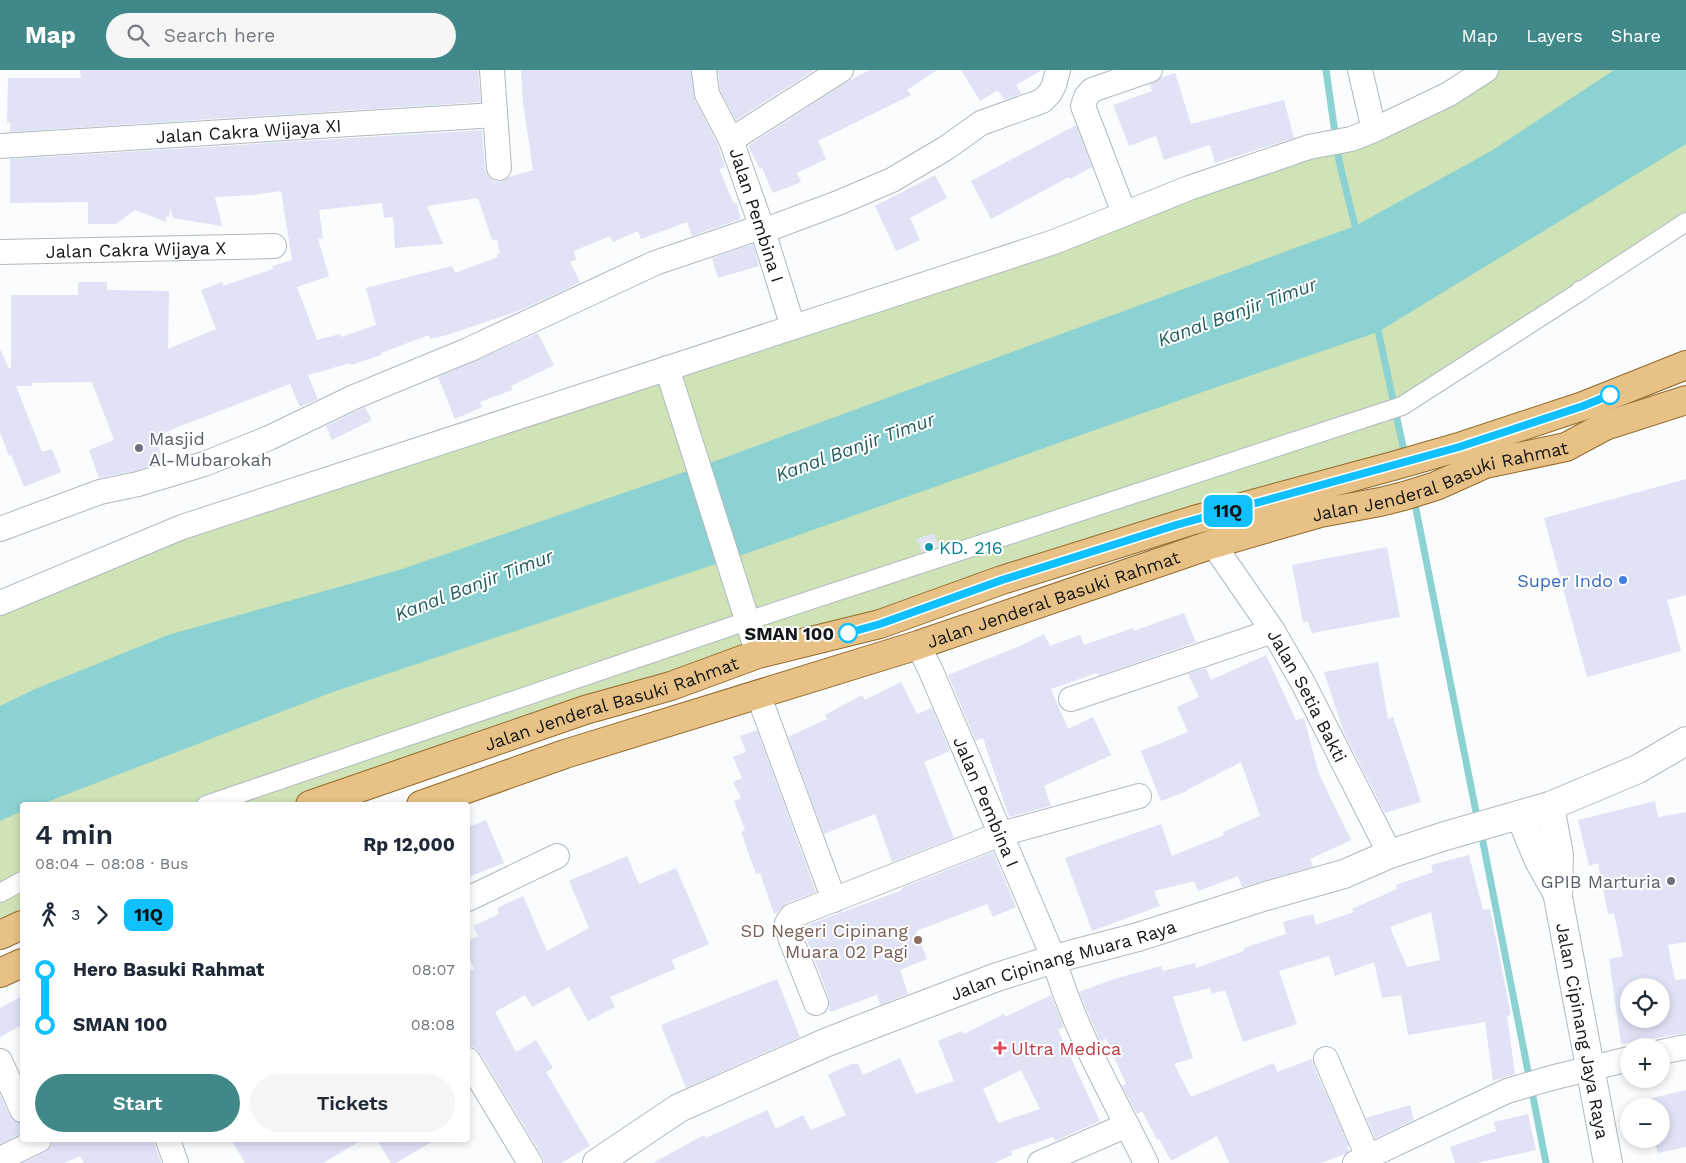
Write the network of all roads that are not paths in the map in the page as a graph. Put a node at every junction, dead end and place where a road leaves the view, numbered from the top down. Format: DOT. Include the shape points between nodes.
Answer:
graph roads {
  1 [pos="492,70"];
  2 [pos="704,70"];
  3 [pos="841,70"];
  4 [pos="1058,70"];
  5 [pos="1150,70"];
  6 [pos="1360,70"];
  7 [pos="1486,70"];
  8 [pos="495,115"];
  9 [pos="1374,130"];
  10 [pos="731,140"];
  11 [pos="0,146"];
  12 [pos="499,168"];
  13 [pos="1124,214"];
  14 [pos="1686,222"];
  15 [pos="762,229"];
  16 [pos="274,246"];
  17 [pos="0,252"];
  18 [pos="793,327"];
  19 [pos="1686,365"];
  20 [pos="670,374"];
  21 [pos="1686,400"];
  22 [pos="0,529"];
  23 [pos="1213,544"];
  24 [pos="0,602"];
  25 [pos="747,621"];
  26 [pos="1273,631"];
  27 [pos="918,645"];
  28 [pos="758,654"];
  29 [pos="758,694"];
  30 [pos="1071,699"];
  31 [pos="1686,741"];
  32 [pos="1139,796"];
  33 [pos="215,802"];
  34 [pos="319,802"];
  35 [pos="429,802"];
  36 [pos="1550,806"];
  37 [pos="1509,818"];
  38 [pos="1001,834"];
  39 [pos="1390,854"];
  40 [pos="557,856"];
  41 [pos="20,883"];
  42 [pos="0,893"];
  43 [pos="1558,897"];
  44 [pos="470,898"];
  45 [pos="834,900"];
  46 [pos="20,926"];
  47 [pos="0,935"];
  48 [pos="1054,959"];
  49 [pos="20,964"];
  50 [pos="0,973"];
  51 [pos="816,1003"];
  52 [pos="1686,1047"];
  53 [pos="1670,1050"];
  54 [pos="1326,1059"];
  55 [pos="0,1061"];
  56 [pos="1620,1061"];
  57 [pos="470,1063"];
  58 [pos="1590,1069"];
  59 [pos="20,1106"];
  60 [pos="1127,1125"];
  61 [pos="33,1142"];
  62 [pos="169,1142"];
  63 [pos="0,1159"];
  64 [pos="1361,1160"];
  65 [pos="176,1163"];
  66 [pos="530,1163"];
  67 [pos="597,1163"];
  68 [pos="1040,1163"];
  69 [pos="1146,1163"];
  70 [pos="1608,1163"];
  1 -- 8 [label="street"];
  2 -- 10 [label="street" via="707,94"];
  3 -- 10 [label="street, Jalan Pembina I"];
  4 -- 15 [label="street" via="1050,93 1042,100 981,123 892,180"];
  5 -- 13 [label="street" via="1092,90 1083,106"];
  6 -- 9 [label="street"];
  7 -- 9 [label="street" via="1449,94"];
  8 -- 11 [label="street, Jalan Cakra Wijaya XI"];
  8 -- 12 [label="street"];
  9 -- 13 [label="street" via="1189,188"];
  10 -- 15 [label="street, Jalan Pembina I"];
  13 -- 18 [label="street" via="1054,242"];
  14 -- 25 [label="street" via="1402,406"];
  15 -- 18 [label="street, Jalan Pembina I"];
  15 -- 22 [label="street" via="655,263 468,350 354,397 214,461 100,492"];
  16 -- 17 [label="street, Jalan Cakra Wijaya X"];
  18 -- 20 [label="street"];
  19 -- 28 [label="main road, Jalan Jenderal Basuki Rahmat" via="1583,406 1431,455 1194,520 1002,580 880,624"];
  20 -- 24 [label="street" via="182,527"];
  20 -- 25 [label="street"];
  21 -- 23 [label="main road, Jalan Jenderal Basuki Rahmat" via="1605,426 1566,447 1485,464 1404,496 1320,513"];
  23 -- 26 [label="street, Jalan Setia Bakti"];
  23 -- 27 [label="main road, Jalan Jenderal Basuki Rahmat"];
  25 -- 28 [label="street"];
  25 -- 33 [label="street"];
  26 -- 30 [label="street"];
  26 -- 39 [label="street, Jalan Setia Bakti"];
  27 -- 29 [label="main road, Jalan Jenderal Basuki Rahmat"];
  27 -- 38 [label="street, Jalan Pembina I"];
  28 -- 34 [label="main road, Jalan Jenderal Basuki Rahmat" via="671,686 585,710"];
  29 -- 35 [label="main road, Jalan Jenderal Basuki Rahmat" via="565,754"];
  29 -- 45 [label="street"];
  31 -- 36 [label="street, Jalan Cipinang Muara Raya" via="1638,769"];
  32 -- 38 [label="street"];
  36 -- 37 [label="street, Jalan Cipinang Muara Raya"];
  36 -- 43 [label="street" via="1559,855"];
  37 -- 39 [label="street, Jalan Cipinang Muara Raya"];
  37 -- 43 [label="street" via="1539,861"];
  38 -- 45 [label="street"];
  38 -- 48 [label="street, Jalan Pembina I"];
  39 -- 48 [label="street, Jalan Cipinang Muara Raya" via="1344,874 1138,937"];
  40 -- 44 [label="street"];
  41 -- 42 [label="street"];
  43 -- 58 [label="street, Jalan Cipinang Jaya Raya"];
  45 -- 51 [label="street" via="792,916 787,924"];
  46 -- 47 [label="main road"];
  48 -- 60 [label="street, Jalan Pembina I" via="1062,988"];
  48 -- 67 [label="street, Jalan Cipinang Muara Raya" via="816,1047 679,1108"];
  49 -- 50 [label="main road"];
  52 -- 53 [label="street"];
  54 -- 64 [label="street"];
  55 -- 59 [label="street"];
  56 -- 58 [label="street"];
  57 -- 66 [label="street"];
  58 -- 64 [label="street" via="1506,1091"];
  58 -- 70 [label="street, Jalan Cipinang Jaya Raya"];
  60 -- 68 [label="street"];
  60 -- 69 [label="street, Jalan Pembina I"];
  61 -- 63 [label="street"];
  62 -- 65 [label="street"];
}
